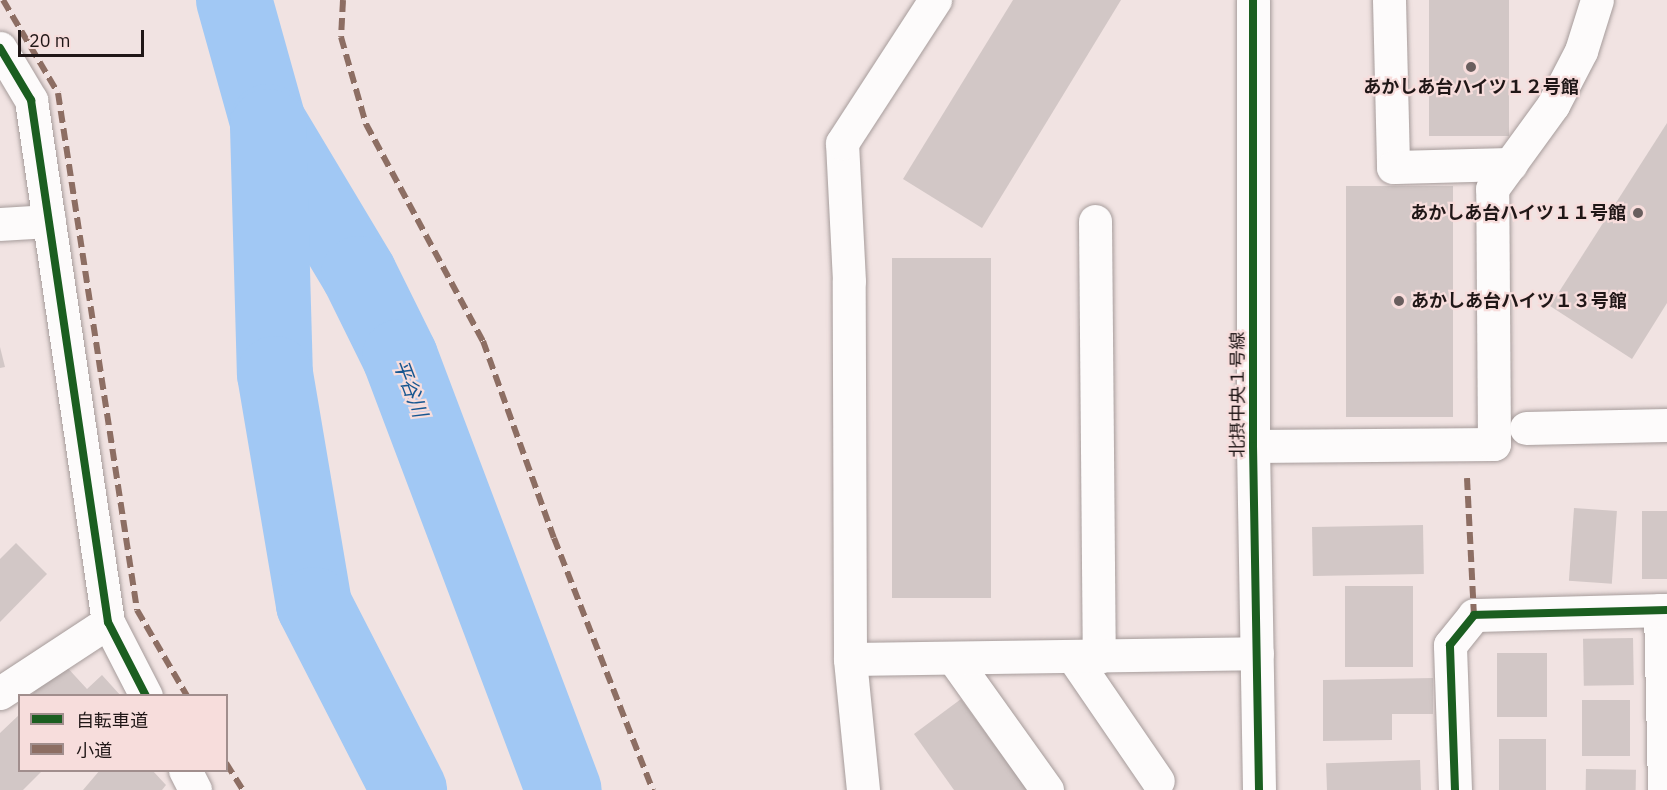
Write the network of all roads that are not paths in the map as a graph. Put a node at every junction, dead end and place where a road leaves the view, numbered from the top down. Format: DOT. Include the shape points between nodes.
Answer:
graph roads {
  1 [pos="935,0"];
  2 [pos="1253,0"];
  3 [pos="1389,0"];
  4 [pos="1597,0"];
  5 [pos="0,48"];
  6 [pos="1512,164"];
  7 [pos="49,221"];
  8 [pos="1095,221"];
  9 [pos="0,224"];
  10 [pos="1667,424"];
  11 [pos="1526,428"];
  12 [pos="1253,446"];
  13 [pos="1663,610"];
  14 [pos="108,622"];
  15 [pos="1257,653"];
  16 [pos="953,657"];
  17 [pos="1086,657"];
  18 [pos="850,659"];
  19 [pos="0,693"];
  20 [pos="145,694"];
  21 [pos="186,772"];
  22 [pos="1158,781"];
  23 [pos="195,790"];
  24 [pos="863,790"];
  25 [pos="1047,790"];
  26 [pos="1259,790"];
  27 [pos="1455,790"];
  28 [pos="1664,790"];
  1 -- 18 [label="street" via="842,143 849,280"];
  2 -- 12 [label="street, 北摂中央１号線"];
  3 -- 6 [label="street" via="1393,167"];
  4 -- 6 [label="street" via="1581,51 1553,105"];
  5 -- 7 [label="street" via="31,100"];
  6 -- 12 [label="street" via="1492,189 1494,444"];
  7 -- 9 [label="street"];
  7 -- 14 [label="street"];
  8 -- 17 [label="street"];
  10 -- 11 [label="street"];
  12 -- 15 [label="street, 北摂中央１号線"];
  13 -- 27 [label="street" via="1474,615 1450,645"];
  13 -- 28 [label="street"];
  14 -- 19 [label="street"];
  14 -- 20 [label="street"];
  15 -- 17 [label="street"];
  15 -- 26 [label="street, 北摂中央１号線"];
  16 -- 17 [label="street"];
  16 -- 18 [label="street"];
  16 -- 25 [label="street"];
  17 -- 22 [label="street"];
  18 -- 24 [label="street"];
  21 -- 23 [label="street"];
}
